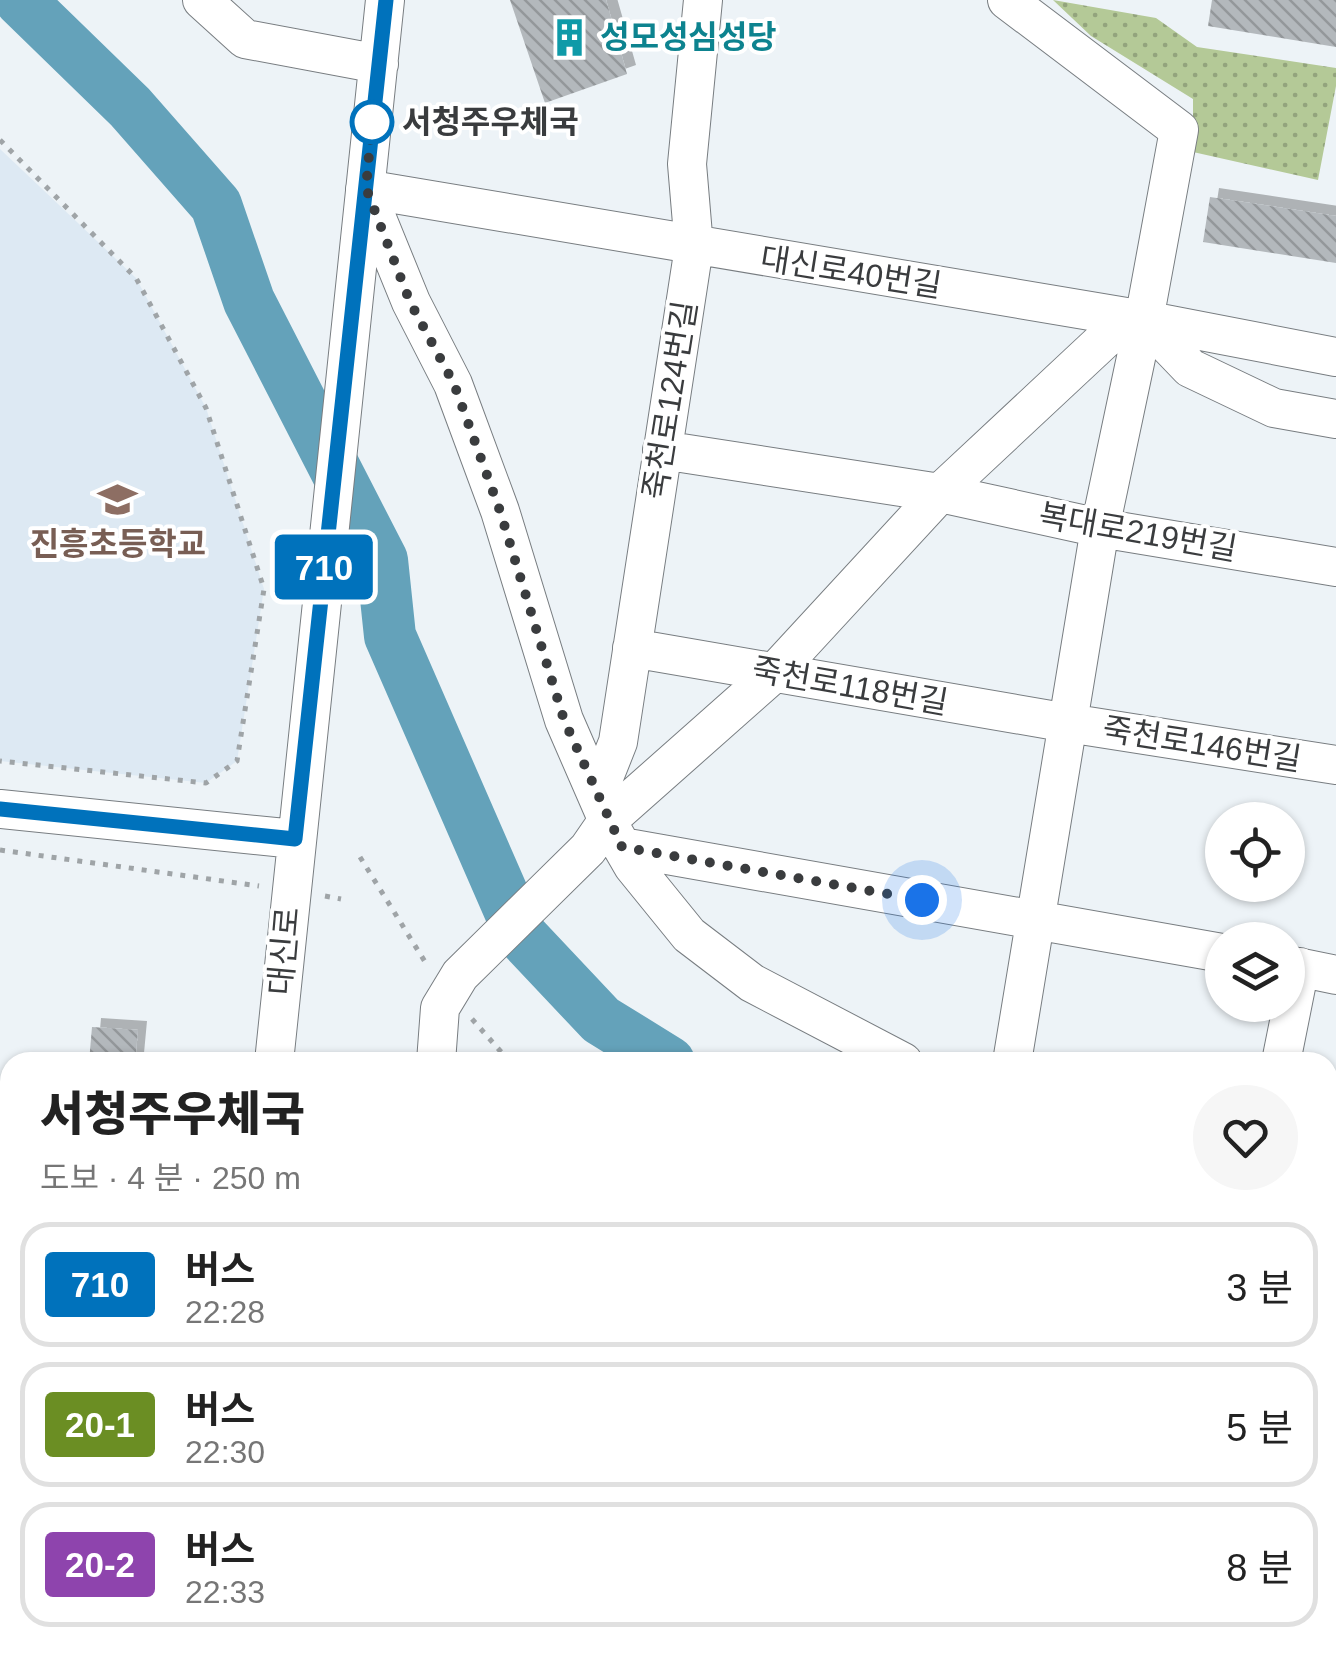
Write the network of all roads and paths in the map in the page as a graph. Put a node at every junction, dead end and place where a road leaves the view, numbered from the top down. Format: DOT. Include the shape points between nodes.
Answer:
graph roads {
  1 [pos="202,0"];
  2 [pos="386,0"];
  3 [pos="703,0"];
  4 [pos="1007,0"];
  5 [pos="379,64"];
  6 [pos="0,140"];
  7 [pos="364,197"];
  8 [pos="694,246"];
  9 [pos="1144,320"];
  10 [pos="1336,357"];
  11 [pos="1336,420"];
  12 [pos="662,450"];
  13 [pos="940,492"];
  14 [pos="1100,528"];
  15 [pos="1336,567"];
  16 [pos="632,648"];
  17 [pos="774,673"];
  18 [pos="1068,723"];
  19 [pos="0,761"];
  20 [pos="1336,765"];
  21 [pos="0,809"];
  22 [pos="604,828"];
  23 [pos="295,839"];
  24 [pos="0,850"];
  25 [pos="290,891"];
  26 [pos="342,899"];
  27 [pos="1035,920"];
  28 [pos="1205,950"];
  29 [pos="1308,969"];
  30 [pos="275,1052"];
  31 [pos="437,1052"];
  32 [pos="884,1052"];
  33 [pos="1014,1052"];
  34 [pos="1283,1052"];
  1 -- 5 [label="street" via="244,39"];
  2 -- 5 [label="street"];
  3 -- 8 [label="street, 죽천로124번길" via="687,164"];
  4 -- 9 [label="street" via="1178,130"];
  5 -- 7 [label="street"];
  6 -- 19 [label="path" via="136,278 206,408 264,589 237,761 206,782"];
  7 -- 8 [label="street, 대신로40번길"];
  7 -- 22 [label="street" via="454,384"];
  7 -- 23 [label="street, 대신로"];
  8 -- 9 [label="street, 대신로40번길"];
  8 -- 12 [label="street, 죽천로124번길"];
  9 -- 10 [label="street, 대신로40번길"];
  9 -- 11 [label="street" via="1190,368 1274,408"];
  9 -- 13 [label="street" via="1107,338"];
  9 -- 14 [label="street"];
  12 -- 13 [label="street, 복대로219번길"];
  12 -- 16 [label="street, 죽천로124번길"];
  13 -- 14 [label="street, 복대로219번길"];
  13 -- 17 [label="street"];
  14 -- 15 [label="street, 복대로219번길"];
  14 -- 18 [label="street"];
  16 -- 17 [label="street, 죽천로118번길"];
  16 -- 22 [label="street, 죽천로124번길"];
  17 -- 18 [label="street, 죽천로118번길"];
  17 -- 22 [label="street"];
  18 -- 20 [label="street, 죽천로146번길"];
  18 -- 27 [label="street"];
  21 -- 23 [label="street"];
  22 -- 27 [label="street"];
  22 -- 31 [label="street" via="460,975 440,1008"];
  22 -- 32 [label="street" via="704,947 752,983"];
  23 -- 25 [label="street, 대신로"];
  24 -- 25 [label="path"];
  25 -- 26 [label="path"];
  25 -- 30 [label="street, 대신로"];
  27 -- 28 [label="street"];
  27 -- 33 [label="street"];
  29 -- 34 [label="street"];
}
